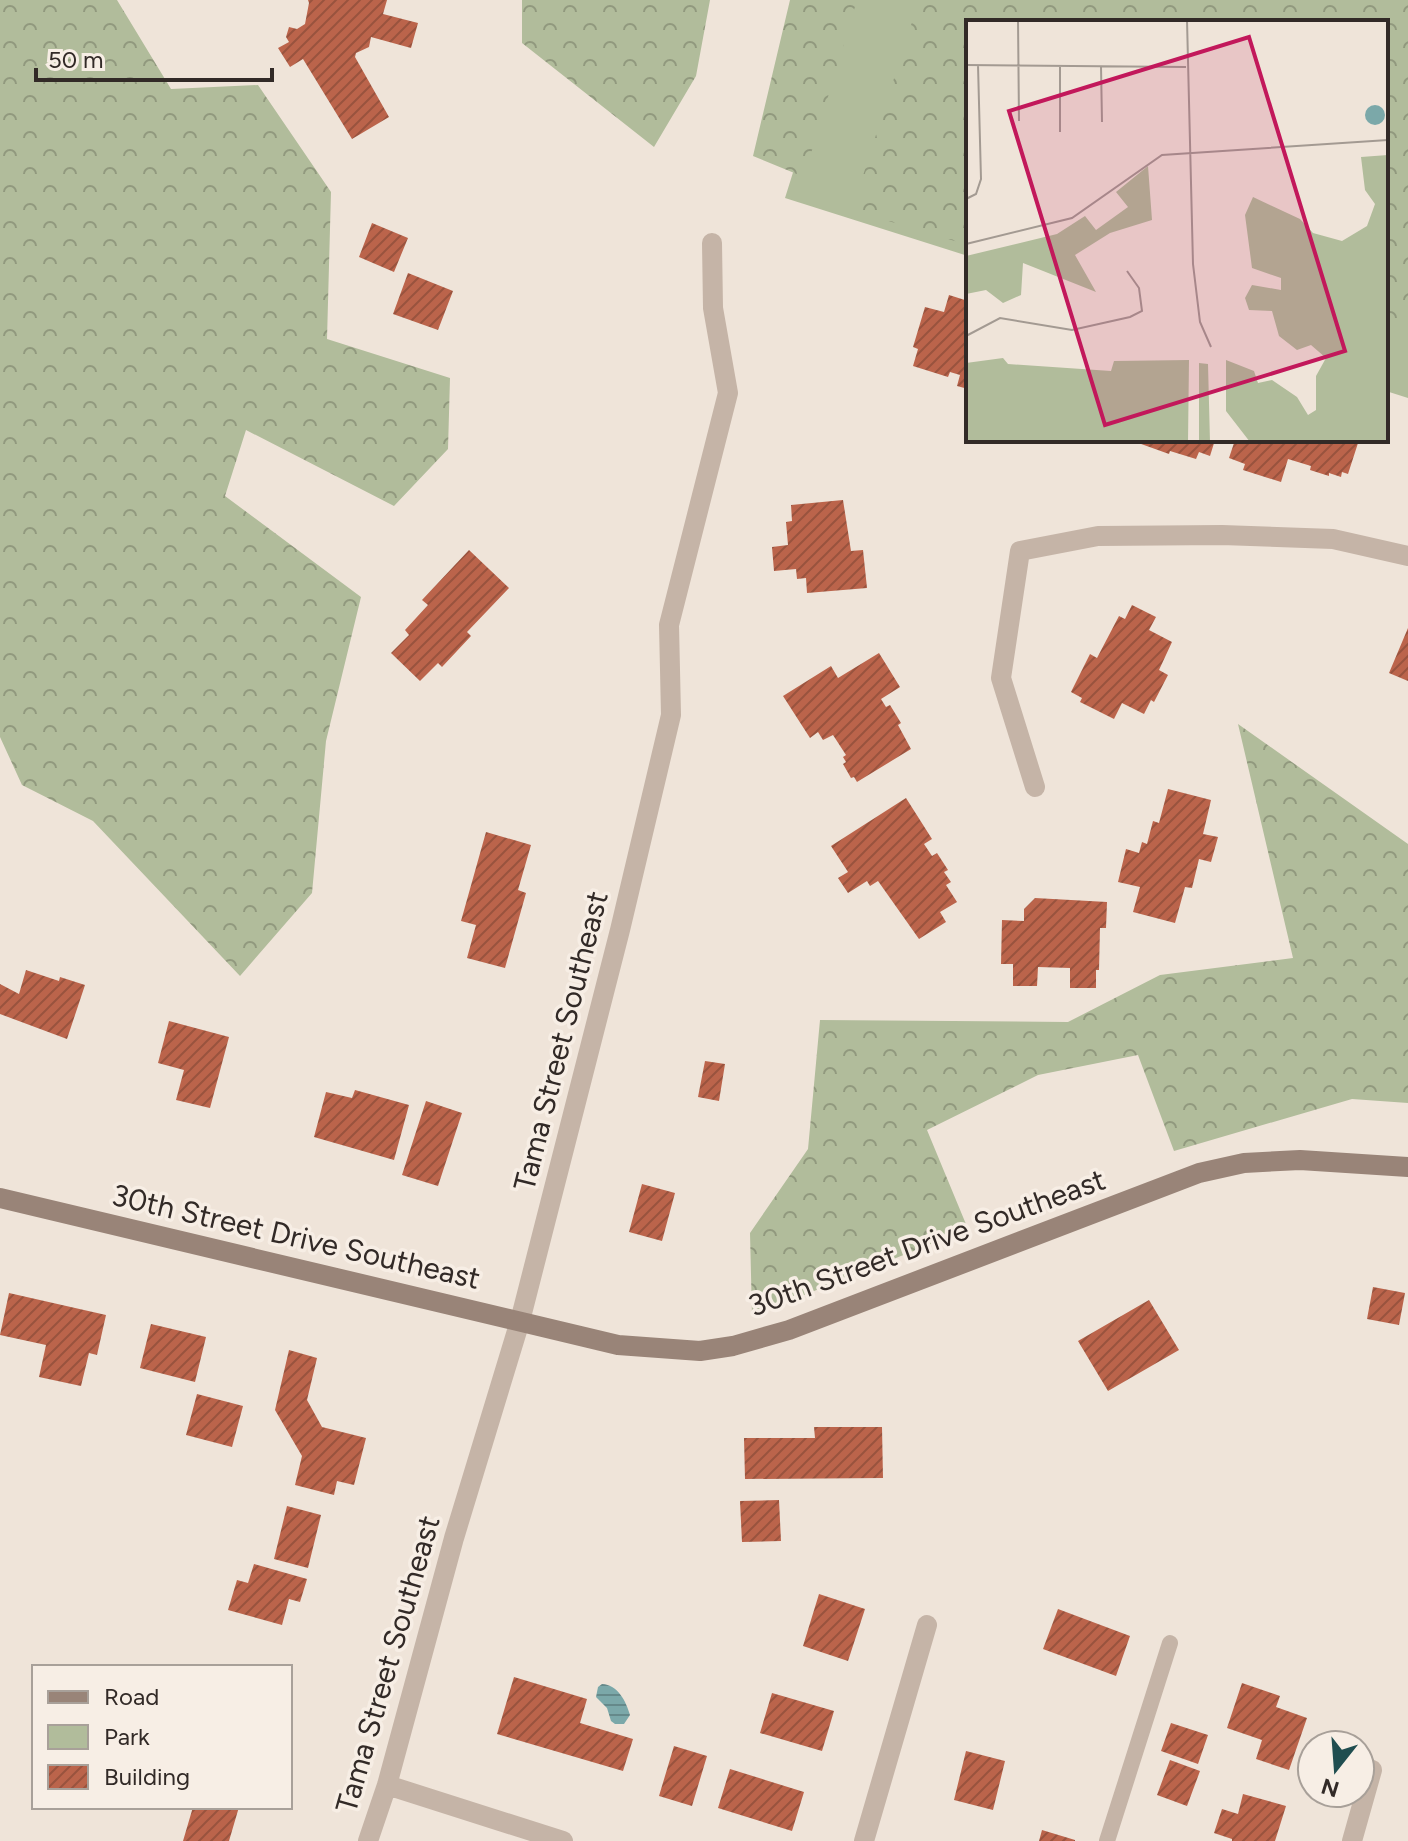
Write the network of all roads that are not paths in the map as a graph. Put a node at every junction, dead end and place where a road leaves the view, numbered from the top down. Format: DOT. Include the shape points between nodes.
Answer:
graph roads {
  1 [pos="712,243"];
  2 [pos="1408,556"];
  3 [pos="1035,787"];
  4 [pos="1408,1167"];
  5 [pos="0,1198"];
  6 [pos="520,1321"];
  7 [pos="927,1625"];
  8 [pos="1170,1643"];
  9 [pos="387,1785"];
  10 [pos="1361,1809"];
  11 [pos="368,1841"];
  12 [pos="563,1841"];
  13 [pos="864,1841"];
  14 [pos="1107,1841"];
  15 [pos="1352,1841"];
  1 -- 6 [label="street, Tama Street Southeast" via="713,308 728,393 669,625 671,715"];
  2 -- 3 [label="street" via="1333,539 1222,535 1098,536 1020,551 1001,678"];
  4 -- 6 [label="main road, 30th Street Drive Southeast" via="1300,1160 1244,1163 1199,1173 789,1330 733,1346 700,1351 618,1345"];
  5 -- 6 [label="main road, 30th Street Drive Southeast"];
  6 -- 9 [label="street, Tama Street Southeast"];
  7 -- 13 [label="street"];
  8 -- 14 [label="lane"];
  9 -- 11 [label="street, Tama Street Southeast"];
  9 -- 12 [label="street"];
  10 -- 15 [label="street"];
}
